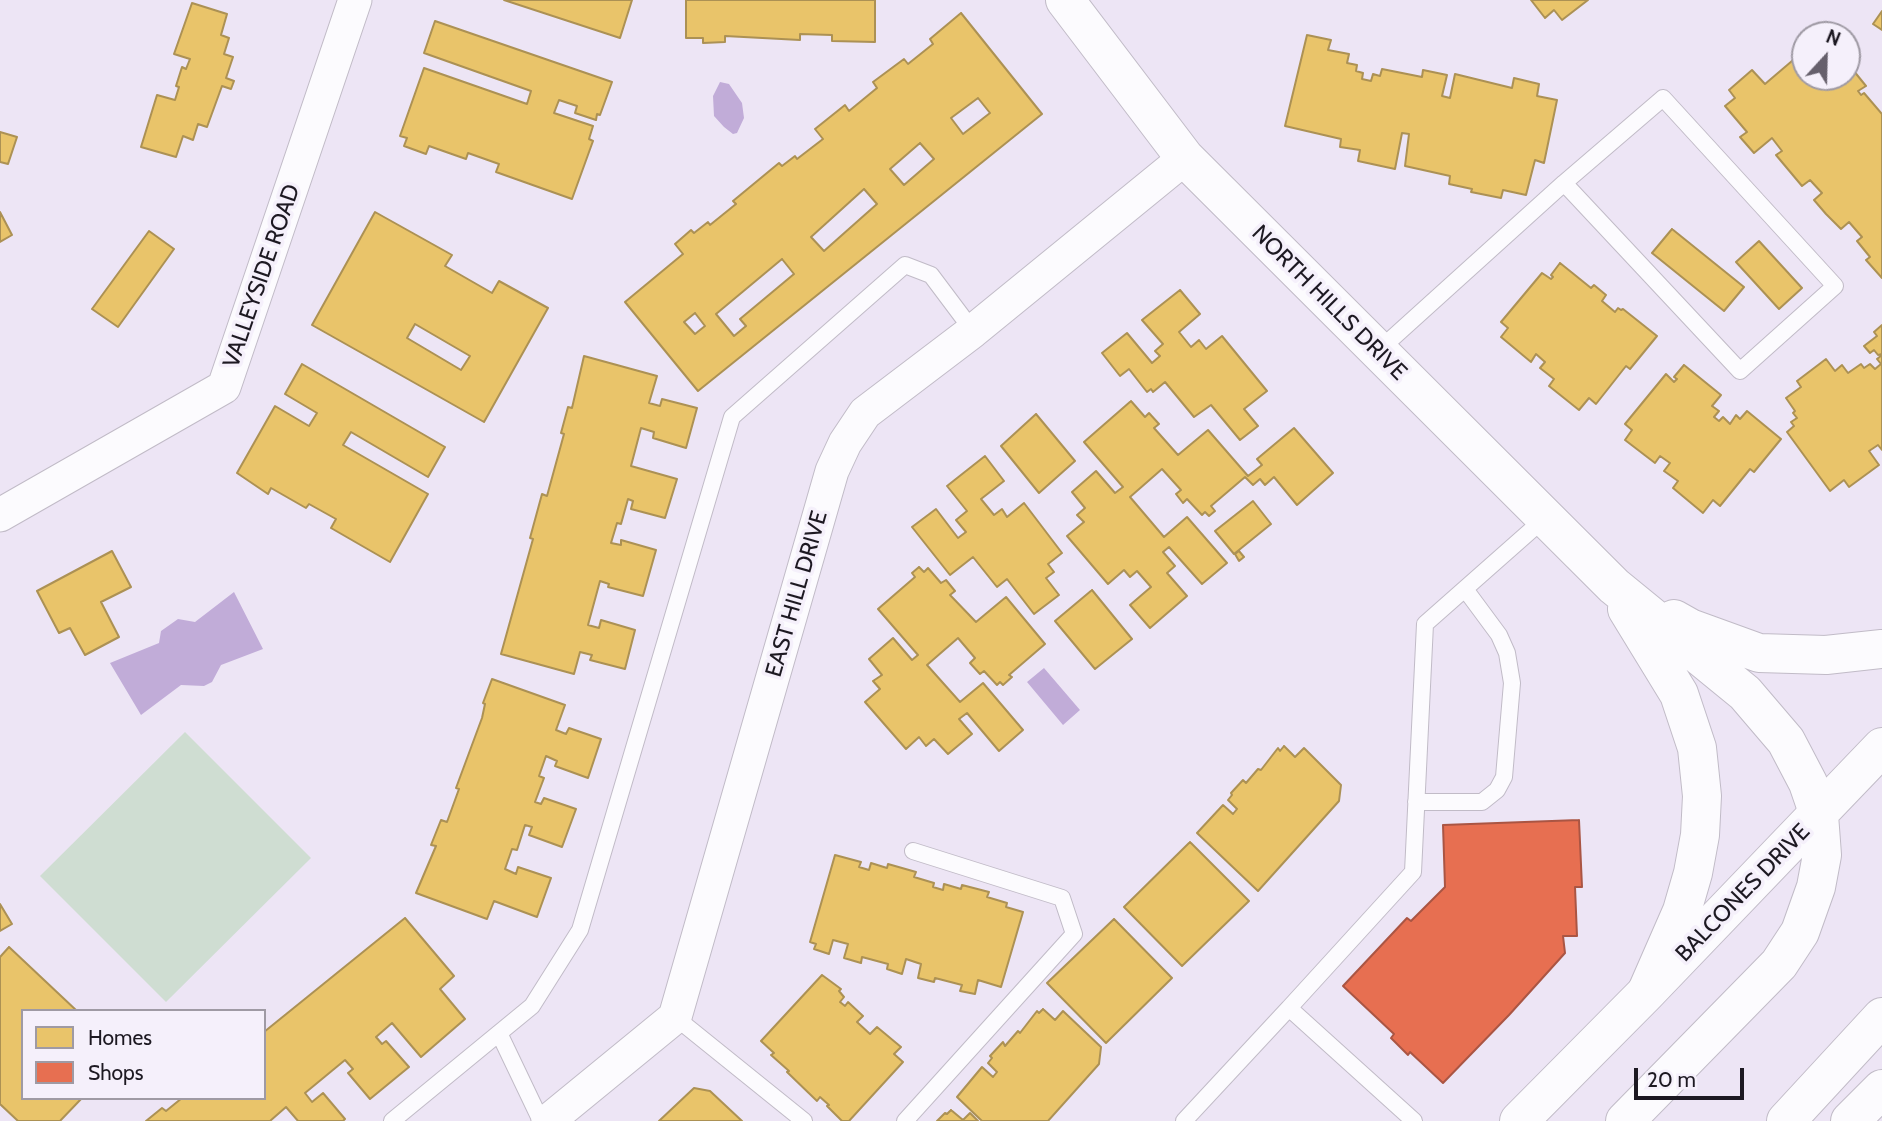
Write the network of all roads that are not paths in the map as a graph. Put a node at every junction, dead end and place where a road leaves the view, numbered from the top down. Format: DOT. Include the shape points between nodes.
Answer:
graph roads {
  1 [pos="355,0"];
  2 [pos="1065,0"];
  3 [pos="1185,158"];
  4 [pos="1564,183"];
  5 [pos="973,331"];
  6 [pos="1377,352"];
  7 [pos="0,515"];
  8 [pos="1545,518"];
  9 [pos="1614,586"];
  10 [pos="1465,589"];
  11 [pos="1882,649"];
  12 [pos="1882,747"];
  13 [pos="1416,803"];
  14 [pos="1819,815"];
  15 [pos="913,851"];
  16 [pos="1646,993"];
  17 [pos="1289,1008"];
  18 [pos="675,1017"];
  19 [pos="1882,1017"];
  20 [pos="499,1033"];
  21 [pos="1882,1088"];
  22 [pos="391,1121"];
  23 [pos="541,1121"];
  24 [pos="548,1121"];
  25 [pos="804,1121"];
  26 [pos="905,1121"];
  27 [pos="1184,1121"];
  28 [pos="1414,1121"];
  29 [pos="1519,1121"];
  30 [pos="1625,1121"];
  31 [pos="1786,1121"];
  32 [pos="1850,1121"];
  1 -- 7 [label="street, VALLEYSIDE ROAD" via="224,387"];
  2 -- 3 [label="main road, NORTH HILLS DRIVE"];
  3 -- 5 [label="street, EAST HILL DRIVE"];
  3 -- 6 [label="main road, NORTH HILLS DRIVE"];
  4 -- 4 [label="lane" via="1740,371 1835,286 1663,98"];
  4 -- 6 [label="lane"];
  5 -- 18 [label="street, EAST HILL DRIVE" via="864,413 832,471"];
  5 -- 20 [label="lane" via="931,275 905,265 732,417 580,930 533,1006"];
  6 -- 8 [label="main road, NORTH HILLS DRIVE"];
  8 -- 9 [label="main road, NORTH HILLS DRIVE"];
  8 -- 10 [label="lane"];
  9 -- 11 [label="main road" via="1690,628 1759,653 1826,655"];
  9 -- 14 [label="main road, NORTH HILLS DRIVE" via="1745,693 1786,741"];
  9 -- 16 [label="main road, NORTH HILLS DRIVE" via="1679,694 1697,748 1702,796 1693,873 1682,911"];
  10 -- 13 [label="lane" via="1425,624"];
  10 -- 13 [label="lane" via="1507,653 1512,683 1504,777 1482,803"];
  12 -- 14 [label="main road"];
  13 -- 17 [label="lane" via="1413,872"];
  14 -- 16 [label="main road, BALCONES DRIVE"];
  14 -- 30 [label="main road, BALCONES DRIVE" via="1822,855 1800,932 1779,964"];
  15 -- 26 [label="lane" via="1062,898 1074,934"];
  16 -- 29 [label="main road, BALCONES DRIVE"];
  17 -- 27 [label="lane"];
  17 -- 28 [label="lane"];
  18 -- 24 [label="street"];
  18 -- 25 [label="lane"];
  19 -- 31 [label="main road"];
  20 -- 22 [label="lane"];
  20 -- 23 [label="lane"];
  21 -- 32 [label="main road"];
}
